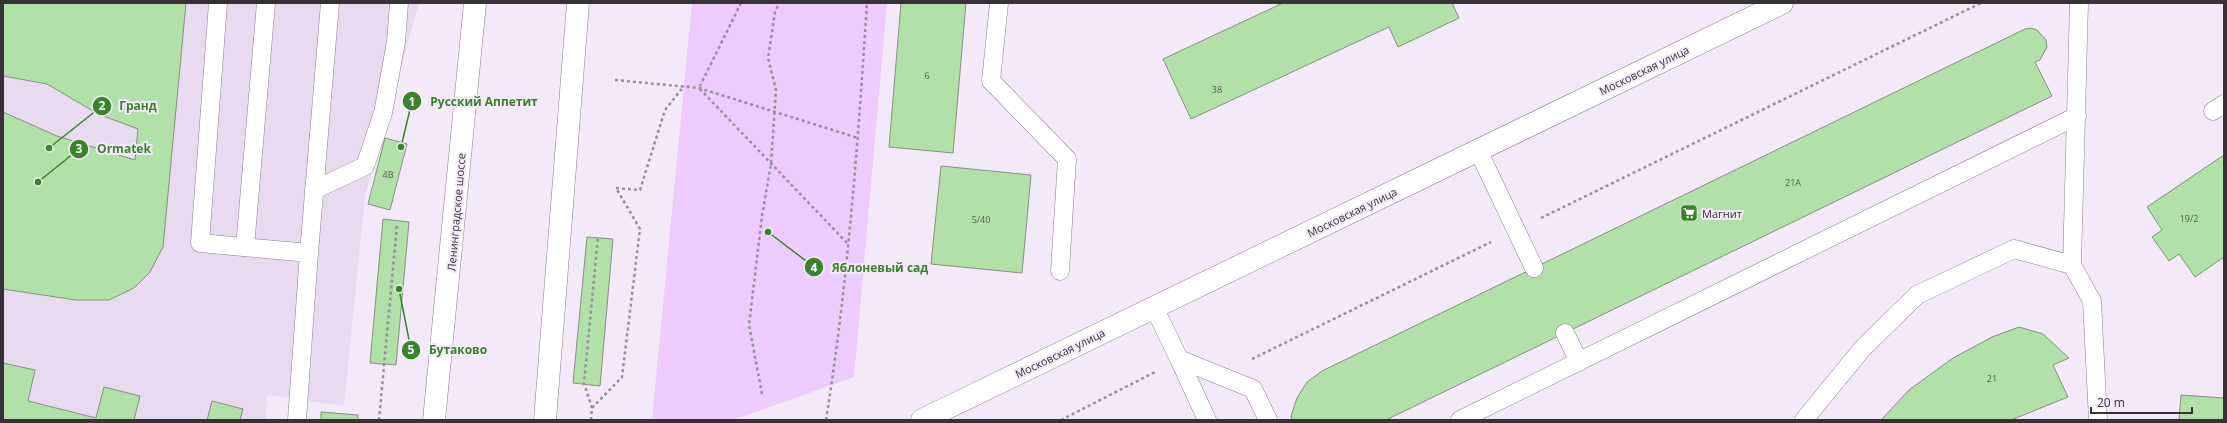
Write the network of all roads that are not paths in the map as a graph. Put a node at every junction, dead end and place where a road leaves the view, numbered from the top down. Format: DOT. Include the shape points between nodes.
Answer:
graph roads {
  1 [pos="218,3"];
  2 [pos="266,3"];
  3 [pos="330,3"];
  4 [pos="399,3"];
  5 [pos="475,3"];
  6 [pos="578,3"];
  7 [pos="999,3"];
  8 [pos="1782,3"];
  9 [pos="2079,3"];
  10 [pos="2077,116"];
  11 [pos="1478,150"];
  12 [pos="314,190"];
  13 [pos="245,247"];
  14 [pos="308,253"];
  15 [pos="2072,265"];
  16 [pos="1534,268"];
  17 [pos="1060,271"];
  18 [pos="1154,307"];
  19 [pos="1565,333"];
  20 [pos="1179,360"];
  21 [pos="1578,362"];
  22 [pos="297,420"];
  23 [pos="434,420"];
  24 [pos="545,420"];
  25 [pos="922,420"];
  26 [pos="1207,420"];
  27 [pos="1268,420"];
  28 [pos="1460,420"];
  29 [pos="1804,420"];
  30 [pos="2098,420"];
  1 -- 13 [label="lane" via="200,243"];
  2 -- 13 [label="lane"];
  3 -- 12 [label="lane"];
  4 -- 12 [label="lane" via="396,42 383,113 365,166"];
  5 -- 23 [label="main road, Ленинградское шоссе"];
  6 -- 24 [label="main road"];
  7 -- 17 [label="lane" via="991,81 1068,158"];
  8 -- 11 [label="main road, Московская улица"];
  9 -- 10 [label="lane"];
  10 -- 15 [label="lane"];
  10 -- 21 [label="lane"];
  11 -- 16 [label="lane"];
  11 -- 18 [label="main road, Московская улица"];
  12 -- 14 [label="lane"];
  13 -- 14 [label="lane"];
  14 -- 22 [label="lane"];
  15 -- 29 [label="lane" via="2014,249 1917,296 1862,349"];
  15 -- 30 [label="lane" via="2092,301"];
  18 -- 20 [label="lane"];
  18 -- 25 [label="main road, Московская улица"];
  19 -- 21 [label="lane"];
  20 -- 26 [label="lane"];
  20 -- 27 [label="lane" via="1253,389"];
  21 -- 28 [label="lane"];
}
